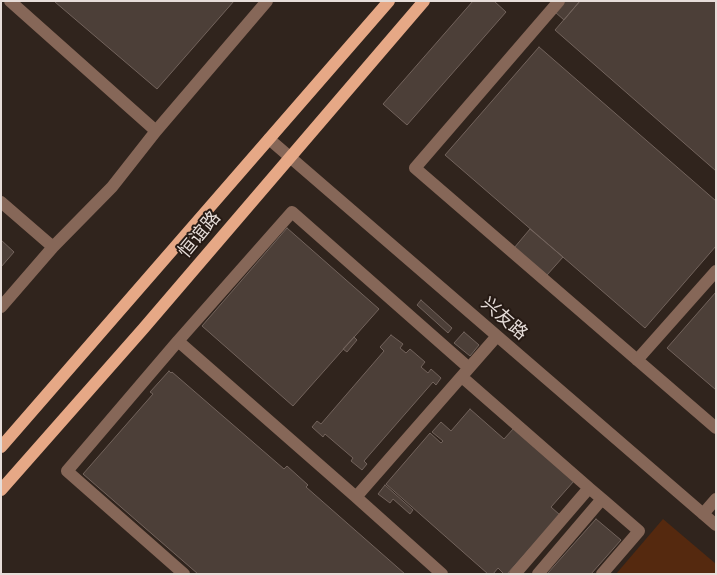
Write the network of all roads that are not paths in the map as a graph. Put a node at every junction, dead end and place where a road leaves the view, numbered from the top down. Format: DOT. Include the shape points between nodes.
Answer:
graph roads {
  1 [pos="267,1"];
  2 [pos="389,1"];
  3 [pos="424,1"];
  4 [pos="559,1"];
  5 [pos="16,3"];
  6 [pos="156,131"];
  7 [pos="269,139"];
  8 [pos="289,157"];
  9 [pos="1,202"];
  10 [pos="53,247"];
  11 [pos="716,271"];
  12 [pos="1,307"];
  13 [pos="497,336"];
  14 [pos="178,341"];
  15 [pos="637,360"];
  16 [pos="466,372"];
  17 [pos="716,428"];
  18 [pos="1,447"];
  19 [pos="589,488"];
  20 [pos="1,490"];
  21 [pos="356,497"];
  22 [pos="602,499"];
  23 [pos="716,499"];
  24 [pos="703,514"];
  25 [pos="716,525"];
  26 [pos="184,574"];
  27 [pos="442,574"];
  28 [pos="515,574"];
  29 [pos="538,574"];
  30 [pos="602,574"];
  1 -- 6 [label="street"];
  2 -- 7 [label="main road, 恒谊路"];
  3 -- 8 [label="main road, 恒谊路"];
  4 -- 15 [label="street" via="415,168"];
  5 -- 6 [label="street"];
  6 -- 10 [label="street" via="112,187"];
  7 -- 8 [label="street, 兴友路"];
  7 -- 18 [label="main road, 恒谊路"];
  8 -- 13 [label="street, 兴友路"];
  8 -- 20 [label="main road, 恒谊路"];
  9 -- 10 [label="street"];
  10 -- 12 [label="street"];
  11 -- 15 [label="street"];
  13 -- 16 [label="street"];
  13 -- 24 [label="street, 兴友路"];
  14 -- 16 [label="street" via="292,212"];
  14 -- 21 [label="street"];
  14 -- 26 [label="street" via="67,471"];
  15 -- 17 [label="street"];
  16 -- 19 [label="street"];
  16 -- 21 [label="street"];
  19 -- 22 [label="street"];
  19 -- 28 [label="street"];
  21 -- 27 [label="street"];
  22 -- 29 [label="street"];
  22 -- 30 [label="street" via="639,531"];
  23 -- 24 [label="street"];
  24 -- 25 [label="street, 兴友路"];
}
